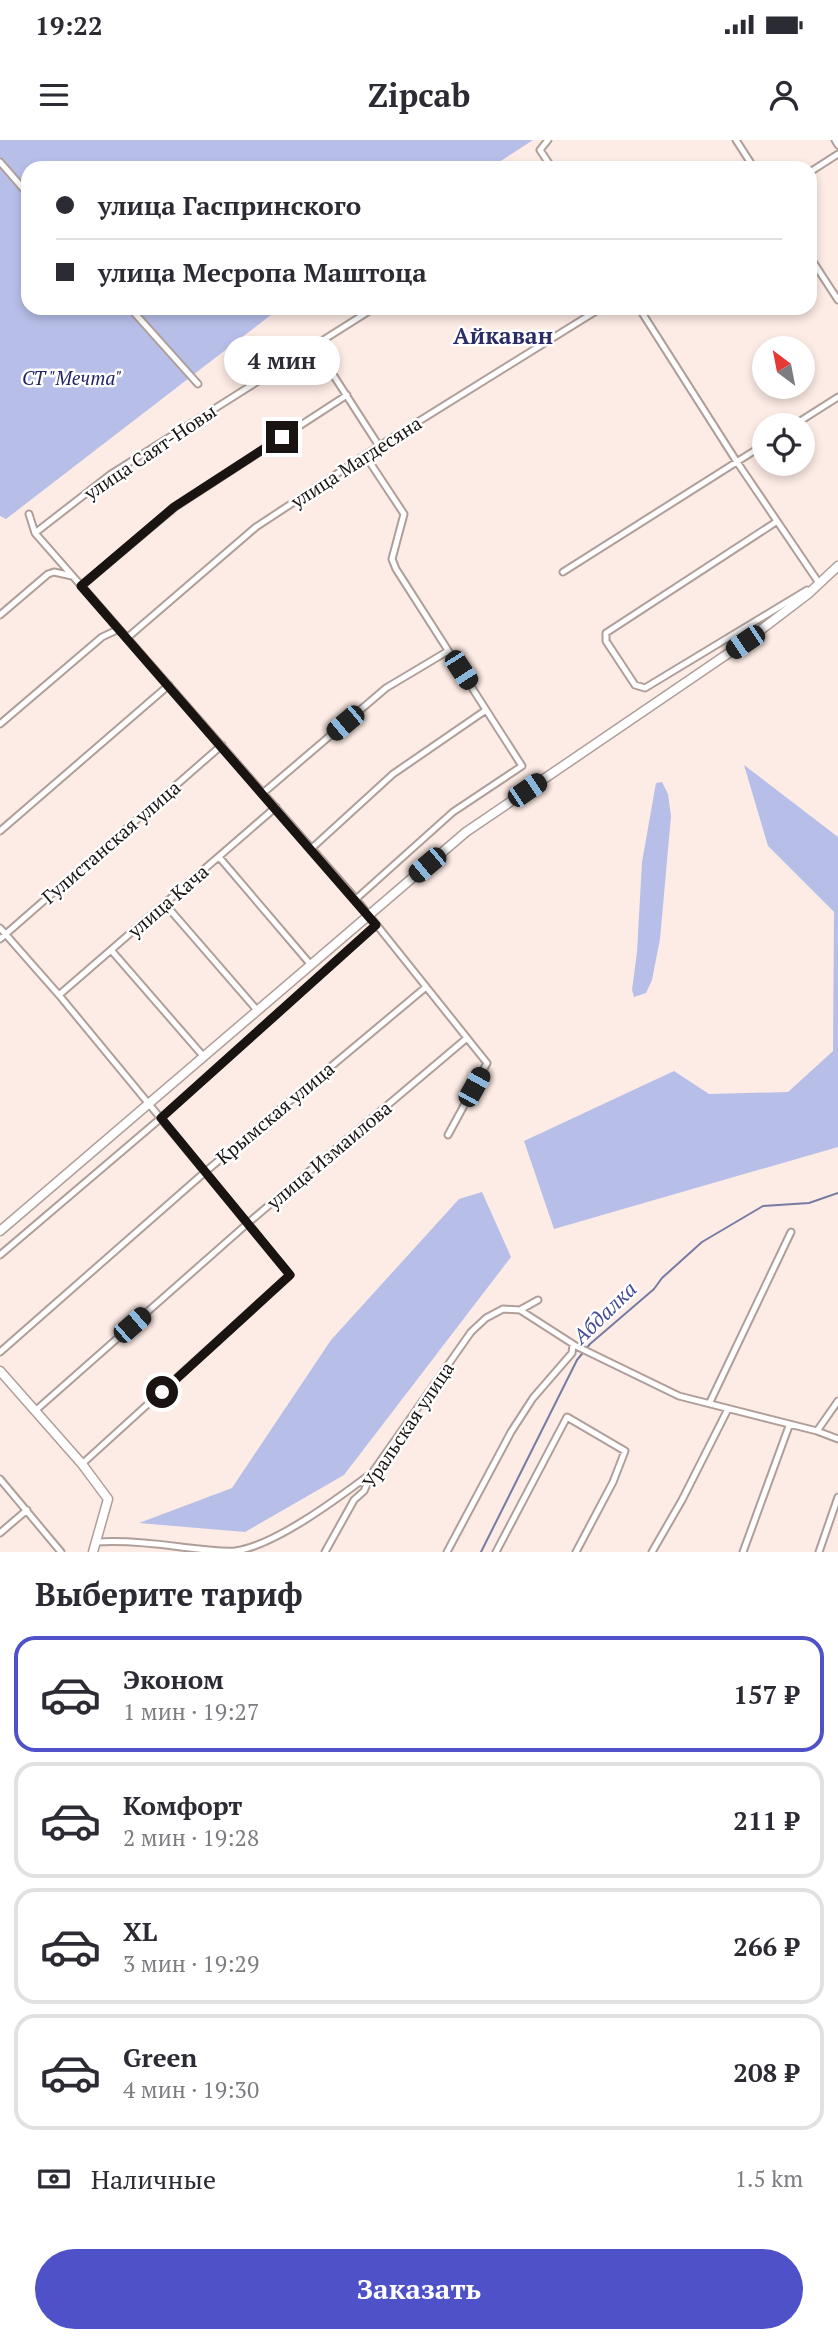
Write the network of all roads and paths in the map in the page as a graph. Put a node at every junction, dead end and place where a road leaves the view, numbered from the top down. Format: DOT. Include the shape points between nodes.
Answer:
graph roads {
  1 [pos="548,140"];
  2 [pos="736,140"];
  3 [pos="835,140"];
  4 [pos="838,145"];
  5 [pos="838,154"];
  6 [pos="547,161"];
  7 [pos="750,161"];
  8 [pos="0,162"];
  9 [pos="817,168"];
  10 [pos="21,186"];
  11 [pos="817,268"];
  12 [pos="838,300"];
  13 [pos="136,315"];
  14 [pos="363,315"];
  15 [pos="590,315"];
  16 [pos="643,315"];
  17 [pos="314,345"];
  18 [pos="198,384"];
  19 [pos="346,396"];
  20 [pos="838,397"];
  21 [pos="813,413"];
  22 [pos="379,446"];
  23 [pos="752,452"];
  24 [pos="365,455"];
  25 [pos="737,462"];
  26 [pos="29,514"];
  27 [pos="776,522"];
  28 [pos="35,533"];
  29 [pos="838,566"];
  30 [pos="563,572"];
  31 [pos="73,577"];
  32 [pos="819,583"];
  33 [pos="81,586"];
  34 [pos="0,615"];
  35 [pos="119,629"];
  36 [pos="127,638"];
  37 [pos="448,651"];
  38 [pos="169,685"];
  39 [pos="486,710"];
  40 [pos="0,724"];
  41 [pos="222,746"];
  42 [pos="263,793"];
  43 [pos="276,807"];
  44 [pos="0,831"];
  45 [pos="312,848"];
  46 [pos="219,856"];
  47 [pos="356,899"];
  48 [pos="165,904"];
  49 [pos="369,915"];
  50 [pos="376,925"];
  51 [pos="0,928"];
  52 [pos="3,936"];
  53 [pos="111,950"];
  54 [pos="311,965"];
  55 [pos="426,987"];
  56 [pos="60,995"];
  57 [pos="257,1010"];
  58 [pos="467,1038"];
  59 [pos="204,1057"];
  60 [pos="149,1104"];
  61 [pos="161,1118"];
  62 [pos="448,1135"];
  63 [pos="205,1172"];
  64 [pos="248,1223"];
  65 [pos="0,1231"];
  66 [pos="791,1232"];
  67 [pos="0,1255"];
  68 [pos="537,1300"];
  69 [pos="520,1310"];
  70 [pos="575,1345"];
  71 [pos="0,1352"];
  72 [pos="0,1371"];
  73 [pos="838,1401"];
  74 [pos="710,1402"];
  75 [pos="729,1409"];
  76 [pos="34,1411"];
  77 [pos="789,1426"];
  78 [pos="817,1431"];
  79 [pos="838,1439"];
  80 [pos="82,1464"];
  81 [pos="372,1473"];
  82 [pos="0,1479"];
  83 [pos="838,1497"];
  84 [pos="27,1510"];
  85 [pos="0,1533"];
  86 [pos="96,1542"];
  87 [pos="61,1552"];
  88 [pos="93,1552"];
  89 [pos="325,1552"];
  90 [pos="447,1552"];
  91 [pos="496,1552"];
  92 [pos="576,1552"];
  93 [pos="652,1552"];
  94 [pos="743,1552"];
  95 [pos="819,1552"];
  1 -- 6 [label="street" via="540,150"];
  2 -- 7 [label="street"];
  3 -- 4 [label="street"];
  5 -- 9 [label="street"];
  8 -- 10 [label="street"];
  11 -- 12 [label="street"];
  13 -- 18 [label="street"];
  14 -- 17 [label="street, улица Саят-Новы"];
  15 -- 22 [label="street, улица Магдесяна"];
  16 -- 25 [label="street"];
  17 -- 19 [label="street"];
  17 -- 28 [label="street, улица Саят-Новы" via="111,474"];
  19 -- 22 [label="street"];
  19 -- 33 [label="street" via="174,507"];
  20 -- 21 [label="street"];
  22 -- 24 [label="street, улица Магдесяна"];
  23 -- 25 [label="street"];
  24 -- 36 [label="street, улица Магдесяна" via="256,527"];
  24 -- 37 [label="street" via="404,514 392,559 396,569"];
  25 -- 27 [label="street"];
  25 -- 30 [label="street"];
  26 -- 28 [label="street"];
  27 -- 32 [label="street"];
  27 -- 32 [label="street" via="606,633 606,641 635,685 645,688"];
  28 -- 31 [label="street"];
  29 -- 32 [label="main road"];
  31 -- 33 [label="street"];
  31 -- 34 [label="street" via="48,574"];
  32 -- 49 [label="main road" via="745,642 466,832"];
  33 -- 35 [label="street"];
  35 -- 36 [label="street"];
  35 -- 40 [label="street" via="102,637"];
  36 -- 38 [label="street"];
  37 -- 39 [label="street"];
  37 -- 42 [label="street" via="386,688"];
  38 -- 41 [label="street"];
  38 -- 44 [label="street"];
  39 -- 45 [label="street" via="393,774"];
  39 -- 47 [label="street" via="522,766 453,811"];
  41 -- 42 [label="street"];
  41 -- 52 [label="street, Гулистанская улица"];
  42 -- 43 [label="street"];
  43 -- 45 [label="street"];
  43 -- 46 [label="street, улица Кача"];
  45 -- 47 [label="street"];
  46 -- 48 [label="street, улица Кача"];
  46 -- 54 [label="street"];
  47 -- 49 [label="street"];
  48 -- 53 [label="street, улица Кача"];
  48 -- 57 [label="street"];
  49 -- 50 [label="street"];
  49 -- 54 [label="main road"];
  50 -- 55 [label="street"];
  50 -- 61 [label="street"];
  51 -- 52 [label="street"];
  52 -- 56 [label="street"];
  53 -- 56 [label="street, улица Кача"];
  53 -- 59 [label="street"];
  54 -- 57 [label="main road"];
  55 -- 58 [label="street"];
  55 -- 63 [label="street, Крымская улица"];
  56 -- 60 [label="street"];
  57 -- 59 [label="main road"];
  58 -- 62 [label="street" via="487,1063"];
  58 -- 64 [label="street, улица Измаилова"];
  59 -- 60 [label="main road"];
  60 -- 61 [label="street"];
  60 -- 65 [label="main road"];
  61 -- 63 [label="street"];
  61 -- 67 [label="street"];
  63 -- 64 [label="street"];
  63 -- 71 [label="street, Крымская улица"];
  64 -- 76 [label="street, улица Измаилова"];
  64 -- 80 [label="street" via="290,1275"];
  66 -- 74 [label="street"];
  68 -- 69 [label="street"];
  69 -- 70 [label="street"];
  69 -- 81 [label="street, Уральская улица" via="503,1309 471,1332"];
  70 -- 74 [label="street" via="679,1396"];
  70 -- 90 [label="street" via="511,1432"];
  72 -- 76 [label="main road"];
  73 -- 78 [label="street"];
  74 -- 75 [label="street"];
  75 -- 77 [label="street"];
  75 -- 93 [label="street"];
  76 -- 80 [label="main road"];
  77 -- 78 [label="street"];
  77 -- 94 [label="street"];
  78 -- 79 [label="street"];
  80 -- 86 [label="main road" via="108,1499"];
  81 -- 86 [label="street" via="330,1505 257,1545 211,1550"];
  81 -- 89 [label="street, Уральская улица"];
  82 -- 84 [label="street"];
  83 -- 95 [label="street"];
  84 -- 85 [label="street"];
  84 -- 87 [label="street"];
  86 -- 88 [label="main road"];
  91 -- 92 [label="street" via="567,1417 625,1451"];
}
